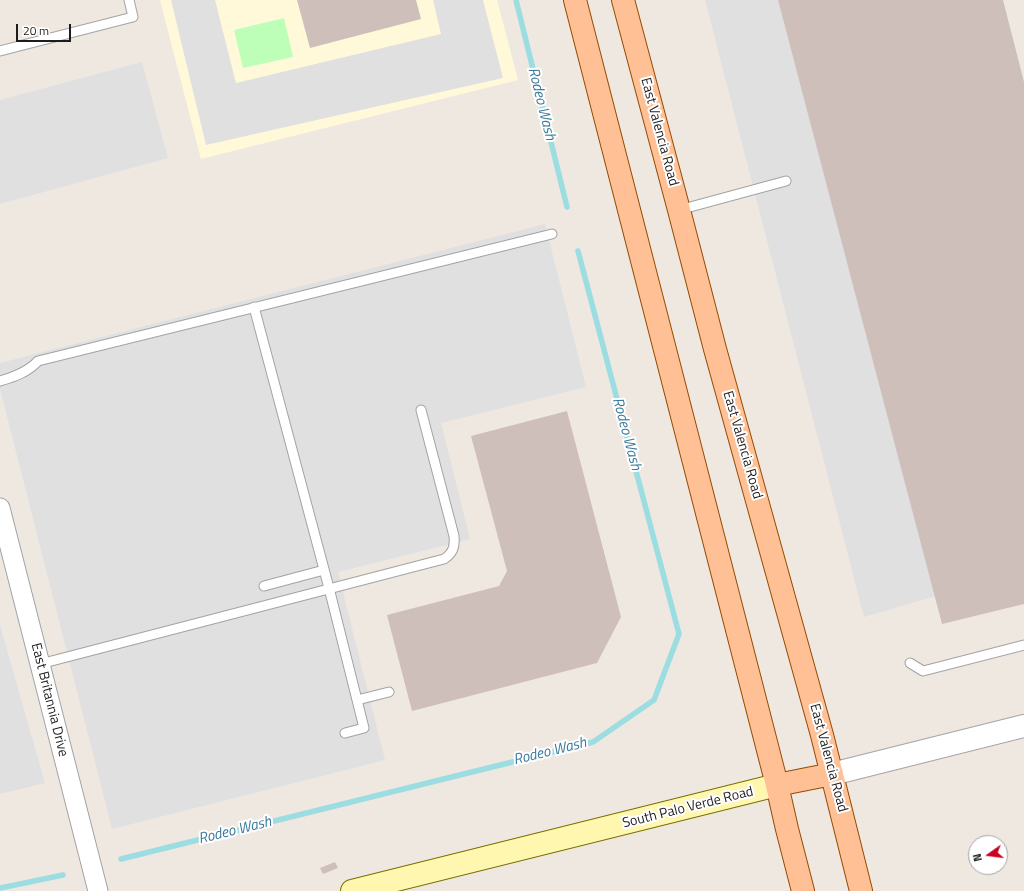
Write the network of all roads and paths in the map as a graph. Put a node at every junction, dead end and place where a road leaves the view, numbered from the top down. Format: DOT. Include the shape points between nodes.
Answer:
graph roads {
  1 [pos="129,0"];
  2 [pos="575,0"];
  3 [pos="623,0"];
  4 [pos="0,51"];
  5 [pos="786,182"];
  6 [pos="679,210"];
  7 [pos="552,234"];
  8 [pos="254,308"];
  9 [pos="0,381"];
  10 [pos="421,410"];
  11 [pos="0,508"];
  12 [pos="324,570"];
  13 [pos="264,586"];
  14 [pos="329,588"];
  15 [pos="1024,645"];
  16 [pos="910,663"];
  17 [pos="40,664"];
  18 [pos="389,692"];
  19 [pos="357,700"];
  20 [pos="1024,726"];
  21 [pos="345,733"];
  22 [pos="832,774"];
  23 [pos="777,785"];
  24 [pos="98,891"];
  25 [pos="352,891"];
  26 [pos="803,891"];
  27 [pos="861,891"];
  1 -- 4 [label="lane" via="133,17"];
  2 -- 23 [label="main road"];
  3 -- 6 [label="main road, East Valencia Road"];
  5 -- 6 [label="lane"];
  6 -- 22 [label="main road, East Valencia Road"];
  7 -- 8 [label="lane"];
  8 -- 9 [label="lane" via="38,361 31,369"];
  8 -- 12 [label="lane"];
  10 -- 14 [label="lane" via="454,536 451,554 444,559"];
  11 -- 17 [label="street, East Britannia Drive"];
  12 -- 13 [label="lane"];
  12 -- 14 [label="lane"];
  14 -- 17 [label="lane"];
  14 -- 19 [label="lane"];
  15 -- 16 [label="lane" via="923,671"];
  17 -- 24 [label="street, East Britannia Drive"];
  18 -- 19 [label="lane"];
  19 -- 21 [label="lane" via="364,728"];
  20 -- 22 [label="street, South Palo Verde Road"];
  22 -- 23 [label="main road, South Palo Verde Road"];
  22 -- 27 [label="main road, East Valencia Road"];
  23 -- 25 [label="main road, South Palo Verde Road"];
  23 -- 26 [label="main road"];
}
